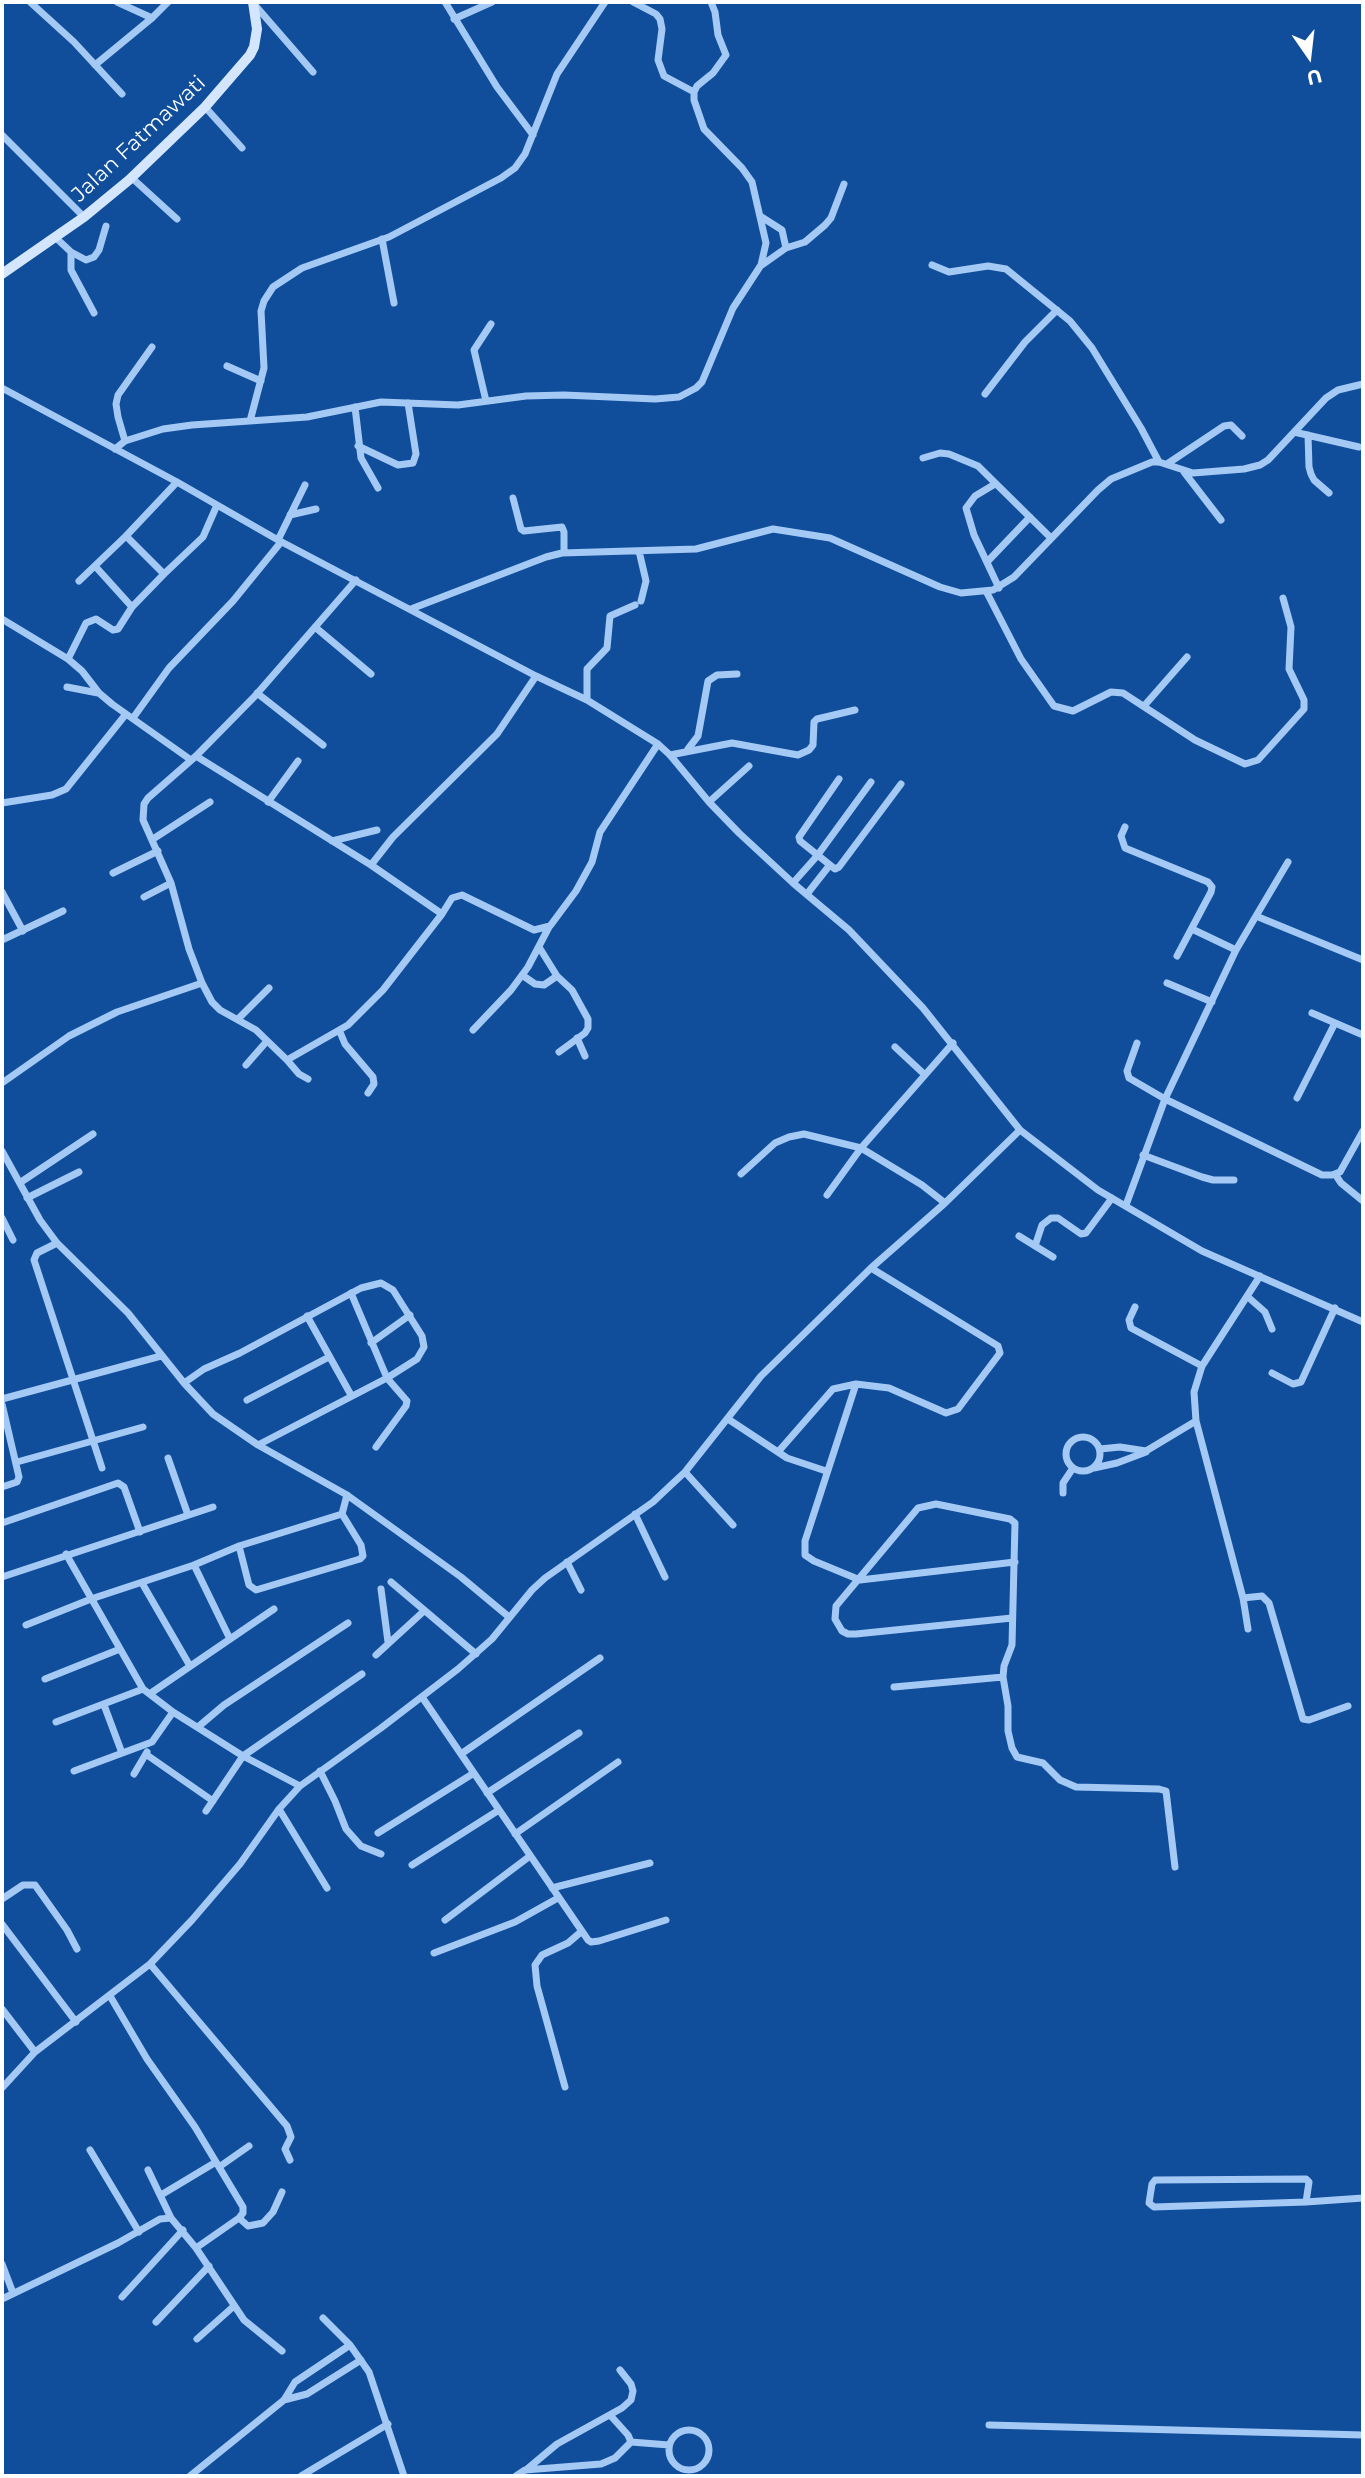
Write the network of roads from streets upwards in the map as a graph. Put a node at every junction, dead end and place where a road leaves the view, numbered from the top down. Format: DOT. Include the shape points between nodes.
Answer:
graph roads {
  1 [pos="30,2"];
  2 [pos="117,2"];
  3 [pos="168,2"];
  4 [pos="444,2"];
  5 [pos="492,2"];
  6 [pos="605,2"];
  7 [pos="634,2"];
  8 [pos="711,2"];
  9 [pos="253,3"];
  10 [pos="152,18"];
  11 [pos="454,19"];
  12 [pos="95,65"];
  13 [pos="313,72"];
  14 [pos="694,92"];
  15 [pos="121,94"];
  16 [pos="205,107"];
  17 [pos="2,135"];
  18 [pos="533,135"];
  19 [pos="242,148"];
  20 [pos="132,178"];
  21 [pos="844,184"];
  22 [pos="760,216"];
  23 [pos="84,217"];
  24 [pos="177,219"];
  25 [pos="106,226"];
  26 [pos="55,237"];
  27 [pos="382,239"];
  28 [pos="786,248"];
  29 [pos="71,252"];
  30 [pos="761,265"];
  31 [pos="932,265"];
  32 [pos="2,274"];
  33 [pos="394,303"];
  34 [pos="1057,310"];
  35 [pos="94,313"];
  36 [pos="491,324"];
  37 [pos="152,347"];
  38 [pos="227,366"];
  39 [pos="261,381"];
  40 [pos="1363,384"];
  41 [pos="2,388"];
  42 [pos="985,394"];
  43 [pos="486,401"];
  44 [pos="408,403"];
  45 [pos="355,407"];
  46 [pos="250,421"];
  47 [pos="1294,432"];
  48 [pos="1308,435"];
  49 [pos="1242,436"];
  50 [pos="125,441"];
  51 [pos="358,446"];
  52 [pos="1359,447"];
  53 [pos="116,449"];
  54 [pos="923,458"];
  55 [pos="1163,463"];
  56 [pos="1184,472"];
  57 [pos="177,482"];
  58 [pos="995,484"];
  59 [pos="305,485"];
  60 [pos="378,488"];
  61 [pos="1329,493"];
  62 [pos="513,498"];
  63 [pos="217,505"];
  64 [pos="316,509"];
  65 [pos="290,515"];
  66 [pos="1030,517"];
  67 [pos="1221,520"];
  68 [pos="126,536"];
  69 [pos="1051,538"];
  70 [pos="280,541"];
  71 [pos="639,551"];
  72 [pos="564,553"];
  73 [pos="987,562"];
  74 [pos="95,566"];
  75 [pos="164,573"];
  76 [pos="356,580"];
  77 [pos="79,582"];
  78 [pos="999,588"];
  79 [pos="986,591"];
  80 [pos="1283,598"];
  81 [pos="132,607"];
  82 [pos="411,609"];
  83 [pos="2,619"];
  84 [pos="315,627"];
  85 [pos="1187,657"];
  86 [pos="68,659"];
  87 [pos="371,674"];
  88 [pos="737,674"];
  89 [pos="536,676"];
  90 [pos="67,687"];
  91 [pos="99,693"];
  92 [pos="257,693"];
  93 [pos="587,700"];
  94 [pos="1144,706"];
  95 [pos="855,710"];
  96 [pos="130,716"];
  97 [pos="658,744"];
  98 [pos="323,745"];
  99 [pos="687,750"];
  100 [pos="670,754"];
  101 [pos="194,758"];
  102 [pos="298,761"];
  103 [pos="749,766"];
  104 [pos="839,779"];
  105 [pos="872,782"];
  106 [pos="901,784"];
  107 [pos="2,794"];
  108 [pos="5,802"];
  109 [pos="210,802"];
  110 [pos="268,802"];
  111 [pos="709,802"];
  112 [pos="1125,827"];
  113 [pos="377,830"];
  114 [pos="153,839"];
  115 [pos="332,841"];
  116 [pos="158,851"];
  117 [pos="817,856"];
  118 [pos="1288,862"];
  119 [pos="372,865"];
  120 [pos="829,866"];
  121 [pos="114,873"];
  122 [pos="171,883"];
  123 [pos="793,883"];
  124 [pos="2,892"];
  125 [pos="807,894"];
  126 [pos="144,897"];
  127 [pos="63,911"];
  128 [pos="442,914"];
  129 [pos="1256,916"];
  130 [pos="550,926"];
  131 [pos="1192,929"];
  132 [pos="23,931"];
  133 [pos="2,940"];
  134 [pos="539,947"];
  135 [pos="1236,950"];
  136 [pos="1177,957"];
  137 [pos="1363,960"];
  138 [pos="522,975"];
  139 [pos="557,976"];
  140 [pos="202,983"];
  141 [pos="1167,983"];
  142 [pos="269,988"];
  143 [pos="1212,1002"];
  144 [pos="1312,1013"];
  145 [pos="237,1018"];
  146 [pos="1335,1023"];
  147 [pos="473,1030"];
  148 [pos="340,1032"];
  149 [pos="1363,1035"];
  150 [pos="577,1038"];
  151 [pos="267,1041"];
  152 [pos="953,1043"];
  153 [pos="1137,1043"];
  154 [pos="895,1047"];
  155 [pos="559,1052"];
  156 [pos="584,1056"];
  157 [pos="287,1060"];
  158 [pos="246,1065"];
  159 [pos="924,1074"];
  160 [pos="307,1079"];
  161 [pos="2,1083"];
  162 [pos="368,1093"];
  163 [pos="1297,1098"];
  164 [pos="1165,1100"];
  165 [pos="1020,1130"];
  166 [pos="1363,1131"];
  167 [pos="93,1134"];
  168 [pos="861,1148"];
  169 [pos="2,1152"];
  170 [pos="1143,1155"];
  171 [pos="79,1172"];
  172 [pos="741,1174"];
  173 [pos="1335,1174"];
  174 [pos="1234,1180"];
  175 [pos="21,1182"];
  176 [pos="827,1195"];
  177 [pos="27,1198"];
  178 [pos="1112,1198"];
  179 [pos="1363,1201"];
  180 [pos="945,1203"];
  181 [pos="1126,1205"];
  182 [pos="2,1218"];
  183 [pos="1019,1236"];
  184 [pos="13,1240"];
  185 [pos="57,1243"];
  186 [pos="1035,1246"];
  187 [pos="1054,1257"];
  188 [pos="871,1268"];
  189 [pos="1260,1276"];
  190 [pos="351,1293"];
  191 [pos="1248,1297"];
  192 [pos="1135,1307"];
  193 [pos="1335,1308"];
  194 [pos="410,1315"];
  195 [pos="307,1316"];
  196 [pos="1363,1322"];
  197 [pos="1272,1329"];
  198 [pos="371,1343"];
  199 [pos="162,1356"];
  200 [pos="329,1357"];
  201 [pos="1202,1366"];
  202 [pos="1272,1373"];
  203 [pos="387,1378"];
  204 [pos="75,1381"];
  205 [pos="184,1382"];
  206 [pos="856,1384"];
  207 [pos="351,1395"];
  208 [pos="247,1399"];
  209 [pos="2,1402"];
  210 [pos="728,1419"];
  211 [pos="1196,1421"];
  212 [pos="143,1427"];
  213 [pos="93,1442"];
  214 [pos="258,1445"];
  215 [pos="376,1447"];
  216 [pos="1100,1448"];
  217 [pos="1146,1451"];
  218 [pos="778,1452"];
  219 [pos="168,1458"];
  220 [pos="17,1462"];
  221 [pos="102,1468"];
  222 [pos="1073,1468"];
  223 [pos="1093,1468"];
  224 [pos="827,1471"];
  225 [pos="685,1472"];
  226 [pos="2,1487"];
  227 [pos="1063,1493"];
  228 [pos="347,1495"];
  229 [pos="213,1507"];
  230 [pos="342,1514"];
  231 [pos="635,1514"];
  232 [pos="188,1515"];
  233 [pos="2,1523"];
  234 [pos="733,1525"];
  235 [pos="140,1532"];
  236 [pos="239,1546"];
  237 [pos="66,1554"];
  238 [pos="567,1562"];
  239 [pos="1015,1562"];
  240 [pos="194,1565"];
  241 [pos="2,1577"];
  242 [pos="665,1577"];
  243 [pos="860,1580"];
  244 [pos="391,1582"];
  245 [pos="142,1583"];
  246 [pos="380,1589"];
  247 [pos="582,1590"];
  248 [pos="1243,1598"];
  249 [pos="91,1599"];
  250 [pos="274,1609"];
  251 [pos="424,1611"];
  252 [pos="509,1617"];
  253 [pos="1012,1618"];
  254 [pos="348,1623"];
  255 [pos="26,1625"];
  256 [pos="1248,1629"];
  257 [pos="230,1639"];
  258 [pos="388,1642"];
  259 [pos="120,1649"];
  260 [pos="476,1654"];
  261 [pos="376,1655"];
  262 [pos="600,1658"];
  263 [pos="190,1666"];
  264 [pos="362,1674"];
  265 [pos="1003,1677"];
  266 [pos="45,1679"];
  267 [pos="894,1687"];
  268 [pos="147,1691"];
  269 [pos="422,1697"];
  270 [pos="104,1706"];
  271 [pos="1348,1706"];
  272 [pos="173,1712"];
  273 [pos="57,1722"];
  274 [pos="198,1727"];
  275 [pos="579,1732"];
  276 [pos="148,1744"];
  277 [pos="122,1753"];
  278 [pos="460,1754"];
  279 [pos="147,1755"];
  280 [pos="243,1756"];
  281 [pos="618,1762"];
  282 [pos="74,1770"];
  283 [pos="320,1771"];
  284 [pos="474,1773"];
  285 [pos="134,1774"];
  286 [pos="300,1786"];
  287 [pos="487,1793"];
  288 [pos="213,1801"];
  289 [pos="279,1809"];
  290 [pos="499,1810"];
  291 [pos="206,1811"];
  292 [pos="378,1833"];
  293 [pos="515,1834"];
  294 [pos="381,1854"];
  295 [pos="530,1856"];
  296 [pos="650,1863"];
  297 [pos="412,1865"];
  298 [pos="1175,1867"];
  299 [pos="327,1888"];
  300 [pos="552,1888"];
  301 [pos="558,1898"];
  302 [pos="2,1899"];
  303 [pos="445,1920"];
  304 [pos="666,1920"];
  305 [pos="2,1924"];
  306 [pos="582,1931"];
  307 [pos="77,1949"];
  308 [pos="434,1953"];
  309 [pos="150,1964"];
  310 [pos="110,1996"];
  311 [pos="2,2009"];
  312 [pos="76,2022"];
  313 [pos="35,2052"];
  314 [pos="565,2087"];
  315 [pos="2,2088"];
  316 [pos="249,2146"];
  317 [pos="90,2150"];
  318 [pos="290,2160"];
  319 [pos="218,2164"];
  320 [pos="148,2170"];
  321 [pos="282,2192"];
  322 [pos="161,2195"];
  323 [pos="1363,2197"];
  324 [pos="1306,2203"];
  325 [pos="171,2218"];
  326 [pos="239,2218"];
  327 [pos="183,2230"];
  328 [pos="139,2232"];
  329 [pos="196,2248"];
  330 [pos="2,2264"];
  331 [pos="209,2266"];
  332 [pos="13,2293"];
  333 [pos="122,2297"];
  334 [pos="2,2299"];
  335 [pos="234,2306"];
  336 [pos="323,2318"];
  337 [pos="156,2322"];
  338 [pos="197,2339"];
  339 [pos="350,2345"];
  340 [pos="282,2351"];
  341 [pos="361,2360"];
  342 [pos="620,2370"];
  343 [pos="284,2400"];
  344 [pos="610,2415"];
  345 [pos="388,2424"];
  346 [pos="989,2425"];
  347 [pos="1363,2435"];
  348 [pos="631,2442"];
  349 [pos="669,2445"];
  350 [pos="525,2470"];
  351 [pos="680,2472"];
  352 [pos="190,2476"];
  353 [pos="301,2476"];
  354 [pos="404,2476"];
  355 [pos="516,2476"];
  1 -- 12 [label="street"];
  2 -- 10 [label="street"];
  3 -- 10 [label="street"];
  4 -- 11 [label="street"];
  5 -- 11 [label="street"];
  6 -- 18 [label="street" via="557,74"];
  7 -- 14 [label="street" via="660,19 658,60 664,76"];
  8 -- 14 [label="street" via="726,55"];
  9 -- 13 [label="street"];
  9 -- 16 [label="street, Jalan Fatmawati" via="254,47"];
  10 -- 12 [label="street"];
  11 -- 18 [label="street"];
  12 -- 15 [label="street"];
  14 -- 22 [label="street" via="704,129 752,182"];
  16 -- 19 [label="street"];
  16 -- 20 [label="street, Jalan Fatmawati"];
  17 -- 23 [label="street"];
  18 -- 27 [label="street" via="520,161 501,178"];
  20 -- 23 [label="street, Jalan Fatmawati"];
  20 -- 24 [label="street"];
  21 -- 28 [label="street" via="825,225 805,242"];
  22 -- 28 [label="street" via="782,230"];
  22 -- 30 [label="street" via="766,243"];
  23 -- 26 [label="street, Jalan Fatmawati"];
  25 -- 29 [label="street" via="92,258 83,260"];
  26 -- 29 [label="street"];
  26 -- 32 [label="street, Jalan Fatmawati"];
  27 -- 33 [label="street"];
  27 -- 39 [label="street" via="302,268 273,288 261,311 265,357"];
  28 -- 30 [label="street"];
  29 -- 35 [label="street" via="71,270"];
  30 -- 43 [label="street" via="733,308 702,382 689,393 655,399 564,395"];
  31 -- 34 [label="street" via="949,272 988,266 1006,269"];
  34 -- 42 [label="street"];
  34 -- 55 [label="street" via="1092,348"];
  36 -- 43 [label="street" via="474,350"];
  37 -- 50 [label="street" via="118,395"];
  38 -- 39 [label="street"];
  39 -- 46 [label="street"];
  40 -- 47 [label="street" via="1326,398"];
  41 -- 53 [label="street"];
  43 -- 44 [label="street"];
  44 -- 45 [label="street"];
  44 -- 51 [label="street" via="416,454 413,463 398,465"];
  45 -- 46 [label="street" via="307,418"];
  45 -- 51 [label="street"];
  46 -- 50 [label="street" via="163,429"];
  47 -- 48 [label="street"];
  47 -- 56 [label="street" via="1268,460 1253,468"];
  48 -- 52 [label="street"];
  48 -- 61 [label="street" via="1311,474"];
  49 -- 55 [label="street" via="1231,425 1224,426"];
  50 -- 53 [label="street"];
  51 -- 60 [label="street"];
  53 -- 57 [label="street"];
  54 -- 58 [label="street" via="949,453 978,466"];
  55 -- 56 [label="street"];
  55 -- 69 [label="street" via="1143,464 1111,479"];
  56 -- 67 [label="street"];
  57 -- 63 [label="street"];
  57 -- 68 [label="street"];
  58 -- 66 [label="street"];
  58 -- 73 [label="street" via="975,496 966,508"];
  59 -- 65 [label="street"];
  62 -- 72 [label="street" via="524,531 564,529"];
  63 -- 70 [label="street"];
  63 -- 75 [label="street" via="203,537"];
  64 -- 65 [label="street"];
  65 -- 70 [label="street"];
  66 -- 69 [label="street"];
  66 -- 73 [label="street"];
  68 -- 74 [label="street"];
  68 -- 75 [label="street"];
  69 -- 78 [label="street"];
  70 -- 76 [label="street"];
  70 -- 96 [label="street"];
  71 -- 72 [label="street"];
  71 -- 79 [label="street" via="696,549 756,532 790,530 830,538 940,587 961,593"];
  71 -- 93 [label="street" via="646,581 638,603 610,616 607,648 587,670"];
  72 -- 82 [label="street"];
  73 -- 78 [label="street"];
  74 -- 77 [label="street"];
  74 -- 81 [label="street"];
  75 -- 81 [label="street"];
  76 -- 82 [label="street"];
  76 -- 84 [label="street"];
  78 -- 79 [label="street"];
  79 -- 94 [label="street" via="1021,659 1054,706 1073,711 1117,691"];
  80 -- 94 [label="street" via="1291,628 1289,669 1304,709 1258,760 1237,762"];
  81 -- 86 [label="street" via="118,629 96,619 86,622"];
  82 -- 89 [label="street"];
  83 -- 86 [label="street"];
  84 -- 87 [label="street"];
  84 -- 92 [label="street"];
  85 -- 94 [label="street"];
  86 -- 91 [label="street"];
  88 -- 99 [label="street" via="717,675 708,681 698,736"];
  89 -- 93 [label="street"];
  89 -- 119 [label="street" via="497,734 393,837"];
  90 -- 91 [label="street"];
  91 -- 96 [label="street"];
  92 -- 98 [label="street"];
  92 -- 101 [label="street"];
  93 -- 97 [label="street"];
  95 -- 99 [label="street" via="817,719 813,745 798,755 732,743"];
  96 -- 101 [label="street"];
  96 -- 108 [label="street" via="66,789"];
  97 -- 100 [label="street"];
  97 -- 130 [label="street" via="600,832 592,862"];
  99 -- 100 [label="street"];
  100 -- 111 [label="street"];
  101 -- 110 [label="street"];
  101 -- 114 [label="street" via="144,804 144,820"];
  102 -- 110 [label="street"];
  103 -- 111 [label="street"];
  104 -- 117 [label="street" via="799,837"];
  105 -- 117 [label="street"];
  106 -- 120 [label="street" via="839,867"];
  107 -- 108 [label="street"];
  109 -- 114 [label="street"];
  110 -- 115 [label="street"];
  111 -- 123 [label="street"];
  112 -- 131 [label="street" via="1121,836 1125,848 1210,884 1211,892"];
  113 -- 115 [label="street"];
  114 -- 116 [label="street"];
  115 -- 119 [label="street"];
  116 -- 121 [label="street"];
  116 -- 122 [label="street"];
  117 -- 120 [label="street"];
  117 -- 123 [label="street"];
  118 -- 129 [label="street"];
  119 -- 128 [label="street"];
  120 -- 125 [label="street"];
  122 -- 126 [label="street"];
  122 -- 140 [label="street"];
  123 -- 125 [label="street"];
  124 -- 132 [label="street"];
  125 -- 152 [label="street" via="849,930"];
  127 -- 132 [label="street"];
  128 -- 130 [label="street" via="452,898 462,895 528,929"];
  128 -- 148 [label="street" via="383,989"];
  129 -- 135 [label="street"];
  129 -- 137 [label="street"];
  130 -- 134 [label="street"];
  131 -- 135 [label="street"];
  131 -- 136 [label="street"];
  132 -- 133 [label="street"];
  134 -- 138 [label="street"];
  134 -- 139 [label="street"];
  135 -- 143 [label="street"];
  138 -- 139 [label="street" via="544,985"];
  138 -- 147 [label="street"];
  139 -- 150 [label="street" via="572,990 588,1019 588,1028"];
  140 -- 145 [label="street" via="212,1002"];
  140 -- 161 [label="street" via="117,1012 69,1036"];
  141 -- 143 [label="street"];
  142 -- 145 [label="street"];
  143 -- 164 [label="street"];
  144 -- 146 [label="street"];
  145 -- 151 [label="street"];
  146 -- 149 [label="street"];
  146 -- 163 [label="street"];
  148 -- 157 [label="street"];
  148 -- 162 [label="street" via="373,1077"];
  150 -- 155 [label="street"];
  150 -- 156 [label="street"];
  151 -- 157 [label="street"];
  151 -- 158 [label="street"];
  152 -- 159 [label="street"];
  152 -- 165 [label="street"];
  153 -- 164 [label="street" via="1128,1076"];
  154 -- 159 [label="street"];
  157 -- 160 [label="street"];
  159 -- 168 [label="street"];
  164 -- 170 [label="street"];
  164 -- 173 [label="street" via="1315,1172"];
  165 -- 178 [label="street"];
  165 -- 180 [label="street"];
  166 -- 173 [label="street"];
  167 -- 175 [label="street"];
  168 -- 172 [label="street" via="817,1136 789,1136"];
  168 -- 176 [label="street"];
  168 -- 180 [label="street"];
  169 -- 175 [label="street"];
  170 -- 174 [label="street" via="1202,1177"];
  170 -- 181 [label="street"];
  171 -- 177 [label="street"];
  173 -- 179 [label="street"];
  175 -- 177 [label="street"];
  177 -- 185 [label="street"];
  178 -- 181 [label="street"];
  178 -- 186 [label="street" via="1086,1233 1051,1218 1042,1225"];
  180 -- 188 [label="street"];
  181 -- 189 [label="street" via="1202,1251"];
  182 -- 184 [label="street"];
  183 -- 186 [label="street"];
  185 -- 199 [label="street" via="128,1313"];
  185 -- 204 [label="street" via="37,1253 34,1260"];
  186 -- 187 [label="street"];
  188 -- 206 [label="street" via="998,1346 1000,1353 958,1409 946,1413 889,1388"];
  188 -- 210 [label="street" via="761,1376"];
  189 -- 191 [label="street"];
  189 -- 193 [label="street"];
  190 -- 194 [label="street" via="371,1284 386,1284"];
  190 -- 195 [label="street"];
  190 -- 198 [label="street"];
  191 -- 197 [label="street" via="1265,1312"];
  191 -- 201 [label="street"];
  192 -- 201 [label="street" via="1131,1328"];
  193 -- 196 [label="street"];
  193 -- 202 [label="street" via="1301,1382 1293,1384"];
  194 -- 198 [label="street"];
  194 -- 203 [label="street" via="422,1336 422,1353"];
  195 -- 200 [label="street"];
  195 -- 205 [label="street"];
  198 -- 203 [label="street"];
  199 -- 204 [label="street"];
  199 -- 205 [label="street"];
  200 -- 207 [label="street"];
  200 -- 208 [label="street"];
  201 -- 211 [label="street" via="1194,1392"];
  203 -- 207 [label="street"];
  203 -- 215 [label="street" via="407,1401"];
  204 -- 209 [label="street"];
  204 -- 213 [label="street"];
  205 -- 214 [label="street" via="213,1414"];
  206 -- 218 [label="street" via="833,1389"];
  206 -- 224 [label="street"];
  207 -- 214 [label="street"];
  209 -- 220 [label="street"];
  210 -- 218 [label="street"];
  210 -- 225 [label="street"];
  211 -- 217 [label="street"];
  211 -- 248 [label="street"];
  212 -- 213 [label="street"];
  213 -- 220 [label="street"];
  213 -- 221 [label="street"];
  214 -- 228 [label="street"];
  216 -- 217 [label="street"];
  216 -- 222 [label="street" via="1083,1437 1073,1440 1067,1449"];
  216 -- 223 [label="street" via="1100,1459"];
  217 -- 223 [label="street"];
  218 -- 224 [label="street"];
  219 -- 232 [label="street"];
  220 -- 226 [label="street" via="19,1480"];
  222 -- 223 [label="street"];
  222 -- 227 [label="street" via="1063,1483"];
  224 -- 243 [label="street" via="803,1551 814,1562"];
  225 -- 231 [label="street"];
  225 -- 234 [label="street"];
  228 -- 230 [label="street"];
  228 -- 252 [label="street"];
  229 -- 232 [label="street"];
  230 -- 236 [label="street"];
  230 -- 236 [label="street" via="361,1545 360,1559 256,1590 249,1585"];
  231 -- 238 [label="street"];
  231 -- 242 [label="street"];
  232 -- 235 [label="street"];
  233 -- 235 [label="street" via="118,1483 124,1487"];
  235 -- 237 [label="street"];
  236 -- 240 [label="street"];
  237 -- 241 [label="street"];
  237 -- 249 [label="street"];
  238 -- 247 [label="street"];
  238 -- 252 [label="street"];
  239 -- 243 [label="street"];
  239 -- 243 [label="street" via="1013,1521 929,1504 913,1512"];
  239 -- 253 [label="street"];
  240 -- 245 [label="street"];
  240 -- 257 [label="street"];
  243 -- 253 [label="street" via="834,1611 838,1625 848,1634"];
  244 -- 251 [label="street"];
  245 -- 249 [label="street"];
  245 -- 263 [label="street"];
  246 -- 258 [label="street"];
  248 -- 256 [label="street"];
  248 -- 271 [label="street" via="1262,1596 1269,1603 1303,1719"];
  249 -- 255 [label="street"];
  249 -- 259 [label="street"];
  250 -- 257 [label="street"];
  251 -- 258 [label="street"];
  251 -- 260 [label="street"];
  252 -- 260 [label="street"];
  253 -- 265 [label="street" via="1012,1645"];
  254 -- 274 [label="street"];
  257 -- 263 [label="street"];
  258 -- 261 [label="street"];
  259 -- 266 [label="street"];
  259 -- 268 [label="street"];
  260 -- 269 [label="street"];
  262 -- 278 [label="street"];
  263 -- 268 [label="street"];
  264 -- 280 [label="street"];
  265 -- 267 [label="street"];
  265 -- 298 [label="street" via="1008,1731 1017,1757 1043,1763 1060,1780 1076,1787 1166,1791"];
  268 -- 270 [label="street"];
  268 -- 272 [label="street"];
  269 -- 278 [label="street"];
  269 -- 283 [label="street"];
  270 -- 273 [label="street"];
  270 -- 277 [label="street"];
  272 -- 274 [label="street"];
  272 -- 276 [label="street"];
  274 -- 280 [label="street"];
  275 -- 287 [label="street"];
  276 -- 277 [label="street"];
  276 -- 279 [label="street"];
  277 -- 282 [label="street"];
  278 -- 284 [label="street"];
  279 -- 285 [label="street"];
  279 -- 288 [label="street"];
  280 -- 286 [label="street"];
  280 -- 288 [label="street"];
  281 -- 293 [label="street"];
  283 -- 286 [label="street"];
  283 -- 294 [label="street" via="346,1829 361,1846"];
  284 -- 287 [label="street"];
  284 -- 292 [label="street"];
  286 -- 289 [label="street"];
  287 -- 290 [label="street"];
  288 -- 291 [label="street"];
  289 -- 299 [label="street"];
  289 -- 309 [label="street" via="240,1864"];
  290 -- 293 [label="street"];
  290 -- 297 [label="street"];
  293 -- 295 [label="street"];
  295 -- 300 [label="street"];
  295 -- 303 [label="street"];
  296 -- 300 [label="street"];
  300 -- 301 [label="street"];
  301 -- 306 [label="street"];
  301 -- 308 [label="street" via="515,1922"];
  302 -- 307 [label="street" via="23,1885 35,1885"];
  304 -- 306 [label="street" via="594,1942"];
  305 -- 312 [label="street"];
  306 -- 314 [label="street" via="542,1955 535,1965"];
  309 -- 310 [label="street"];
  309 -- 318 [label="street" via="287,2126 291,2137 285,2149"];
  310 -- 312 [label="street"];
  310 -- 319 [label="street" via="146,2059"];
  311 -- 313 [label="street"];
  312 -- 313 [label="street"];
  313 -- 315 [label="street"];
  316 -- 319 [label="street"];
  317 -- 328 [label="street"];
  319 -- 322 [label="street"];
  319 -- 326 [label="street" via="243,2207"];
  320 -- 322 [label="street"];
  321 -- 326 [label="street" via="263,2223 248,2225"];
  322 -- 325 [label="street"];
  323 -- 324 [label="street"];
  324 -- 324 [label="street" via="1308,2180 1292,2179 1155,2180 1149,2203 1154,2207"];
  325 -- 327 [label="street"];
  325 -- 328 [label="street"];
  326 -- 329 [label="street"];
  327 -- 329 [label="street"];
  327 -- 333 [label="street"];
  328 -- 332 [label="street"];
  329 -- 331 [label="street"];
  330 -- 332 [label="street"];
  331 -- 335 [label="street"];
  331 -- 337 [label="street"];
  332 -- 334 [label="street"];
  335 -- 338 [label="street"];
  335 -- 340 [label="street" via="248,2325"];
  336 -- 339 [label="street"];
  339 -- 341 [label="street"];
  339 -- 343 [label="street" via="295,2382"];
  341 -- 343 [label="street" via="307,2394"];
  341 -- 345 [label="street"];
  342 -- 344 [label="street" via="631,2384 631,2400"];
  343 -- 352 [label="street"];
  344 -- 348 [label="street"];
  344 -- 350 [label="street" via="556,2444"];
  345 -- 353 [label="street"];
  345 -- 354 [label="street"];
  346 -- 347 [label="street"];
  348 -- 349 [label="street"];
  348 -- 350 [label="street" via="601,2464"];
  349 -- 351 [label="street" via="670,2459"];
  349 -- 351 [label="street" via="678,2432 686,2430 707,2440 704,2463"];
  350 -- 355 [label="street"];
}
